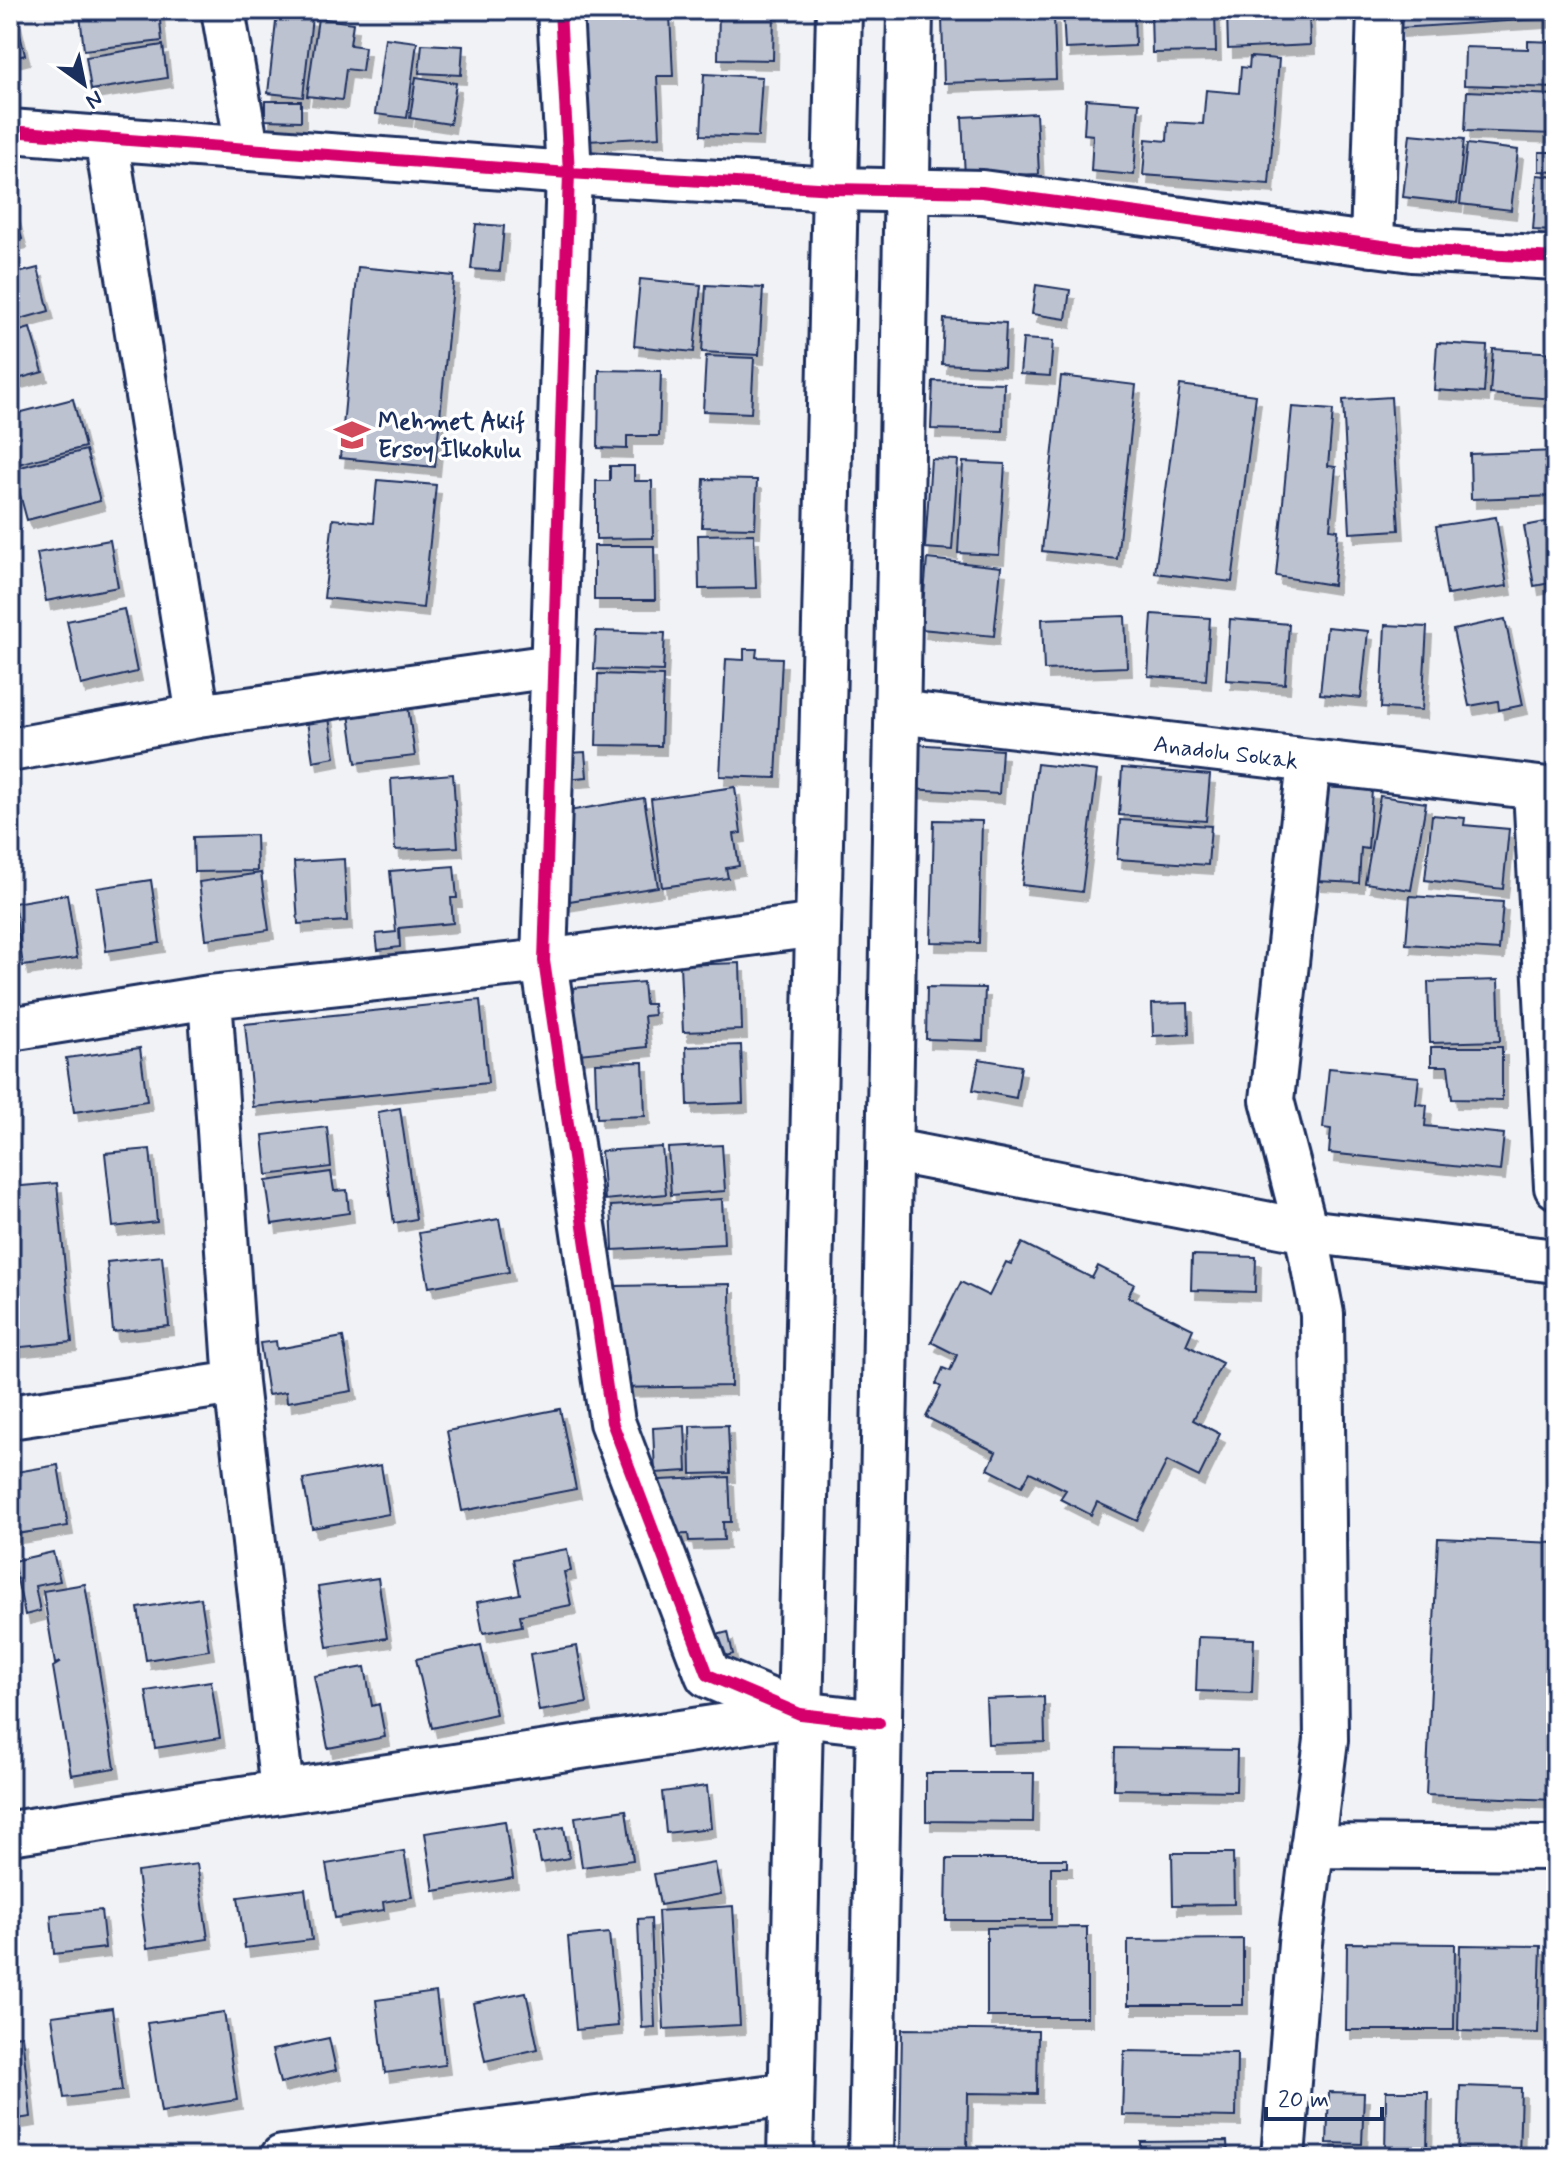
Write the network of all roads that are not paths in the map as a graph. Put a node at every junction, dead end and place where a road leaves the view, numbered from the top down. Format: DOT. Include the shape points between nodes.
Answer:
graph roads {
  1 [pos="223,10"];
  2 [pos="560,10"];
  3 [pos="839,10"];
  4 [pos="910,10"];
  5 [pos="1379,10"];
  6 [pos="10,131"];
  7 [pos="106,138"];
  8 [pos="247,148"];
  9 [pos="569,173"];
  10 [pos="834,189"];
  11 [pos="907,190"];
  12 [pos="1372,245"];
  13 [pos="1556,258"];
  14 [pos="552,666"];
  15 [pos="897,712"];
  16 [pos="198,716"];
  17 [pos="10,750"];
  18 [pos="1309,762"];
  19 [pos="1546,789"];
  20 [pos="817,925"];
  21 [pos="544,961"];
  22 [pos="210,997"];
  23 [pos="10,1029"];
  24 [pos="889,1150"];
  25 [pos="1556,1187"];
  26 [pos="1306,1231"];
  27 [pos="1556,1261"];
  28 [pos="236,1383"];
  29 [pos="10,1417"];
  30 [pos="800,1714"];
  31 [pos="879,1723"];
  32 [pos="282,1791"];
  33 [pos="10,1833"];
  34 [pos="1312,1846"];
  35 [pos="1556,1848"];
  36 [pos="791,2094"];
  37 [pos="282,2157"];
  38 [pos="790,2157"];
  39 [pos="871,2157"];
  40 [pos="1283,2157"];
  1 -- 8 [label="street"];
  2 -- 9 [label="main road"];
  3 -- 10 [label="main road"];
  4 -- 11 [label="main road"];
  5 -- 12 [label="street"];
  6 -- 7 [label="street"];
  7 -- 8 [label="street"];
  7 -- 16 [label="street"];
  8 -- 9 [label="street"];
  9 -- 10 [label="street"];
  9 -- 14 [label="main road"];
  10 -- 11 [label="street"];
  10 -- 20 [label="main road"];
  11 -- 12 [label="street" via="982,192"];
  11 -- 15 [label="main road"];
  12 -- 13 [label="street"];
  14 -- 16 [label="street"];
  14 -- 21 [label="main road"];
  15 -- 18 [label="street, Anadolu Sokak"];
  15 -- 24 [label="main road"];
  16 -- 17 [label="street"];
  18 -- 19 [label="street, Anadolu Sokak"];
  18 -- 26 [label="street" via="1272,1100"];
  19 -- 25 [label="street"];
  20 -- 21 [label="street"];
  20 -- 30 [label="main road"];
  21 -- 22 [label="street"];
  21 -- 30 [label="main road" via="612,1422 708,1675"];
  22 -- 23 [label="street"];
  22 -- 28 [label="street"];
  24 -- 26 [label="street"];
  24 -- 31 [label="main road"];
  26 -- 27 [label="street"];
  26 -- 34 [label="street" via="1322,1314 1326,1740"];
  28 -- 29 [label="street"];
  28 -- 32 [label="street"];
  30 -- 31 [label="main road"];
  30 -- 32 [label="street"];
  30 -- 36 [label="main road"];
  31 -- 39 [label="main road"];
  32 -- 33 [label="street"];
  34 -- 35 [label="street"];
  34 -- 40 [label="street"];
  36 -- 37 [label="street"];
  36 -- 38 [label="main road"];
}
